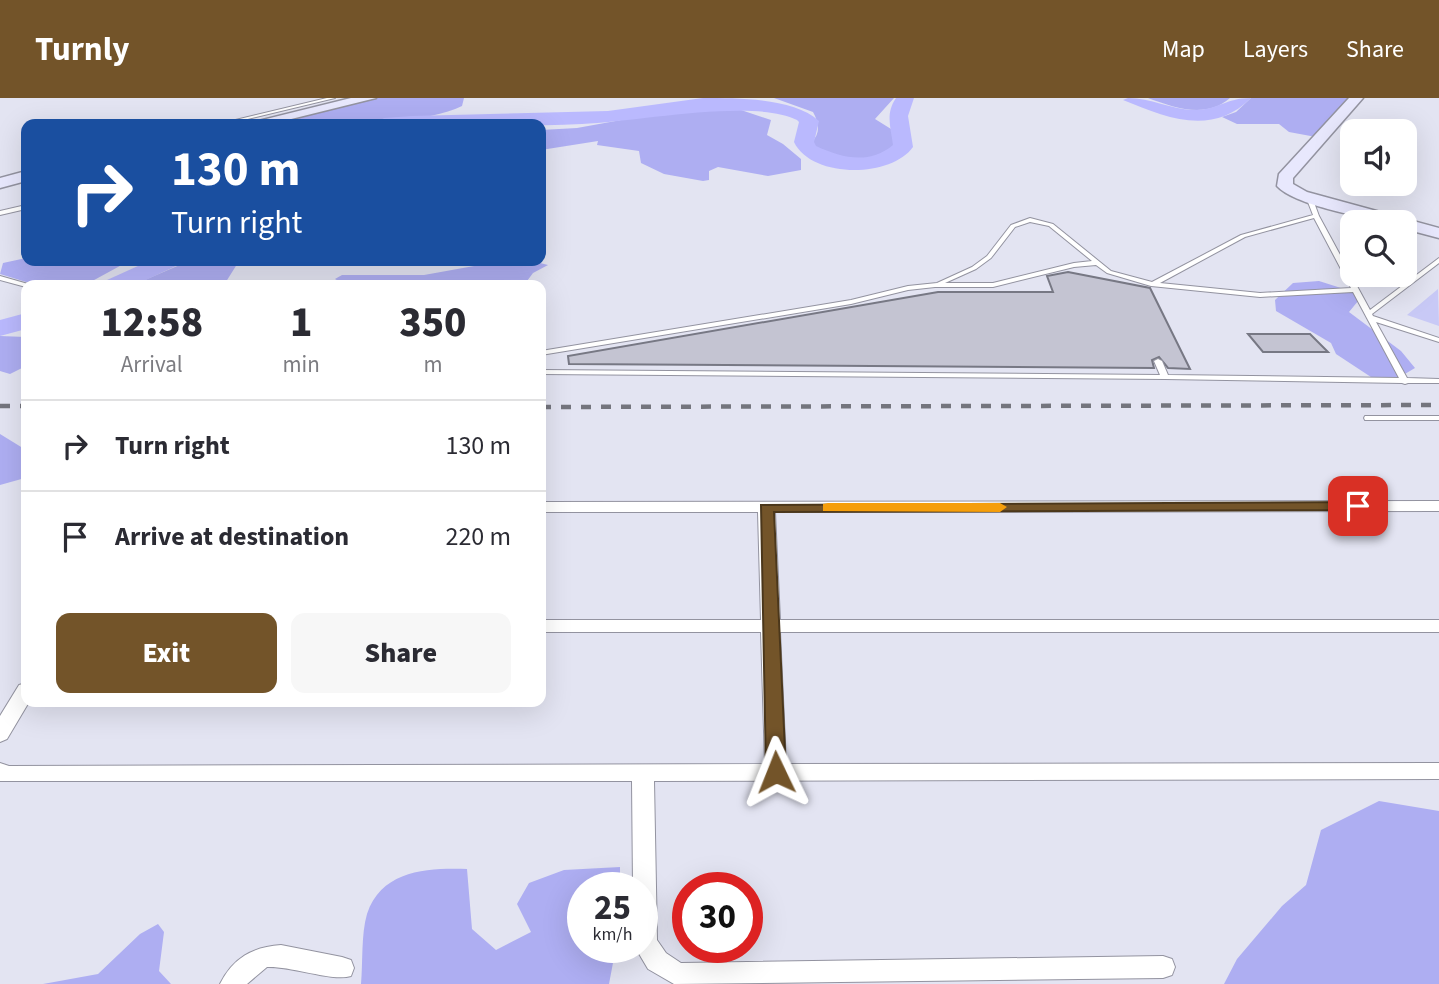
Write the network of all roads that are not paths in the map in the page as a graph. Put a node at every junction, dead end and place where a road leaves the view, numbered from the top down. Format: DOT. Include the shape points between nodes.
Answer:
graph roads {
  1 [pos="333,98"];
  2 [pos="369,98"];
  3 [pos="1356,98"];
  4 [pos="243,119"];
  5 [pos="275,119"];
  6 [pos="21,177"];
  7 [pos="0,183"];
  8 [pos="1309,197"];
  9 [pos="21,208"];
  10 [pos="0,213"];
  11 [pos="1316,216"];
  12 [pos="1439,233"];
  13 [pos="1439,260"];
  14 [pos="1095,263"];
  15 [pos="0,278"];
  16 [pos="21,284"];
  17 [pos="1152,284"];
  18 [pos="935,285"];
  19 [pos="1355,290"];
  20 [pos="1369,315"];
  21 [pos="1439,340"];
  22 [pos="546,353"];
  23 [pos="1158,361"];
  24 [pos="546,372"];
  25 [pos="1165,377"];
  26 [pos="1439,381"];
  27 [pos="1405,382"];
  28 [pos="1368,418"];
  29 [pos="1439,418"];
  30 [pos="1439,506"];
  31 [pos="546,507"];
  32 [pos="766,508"];
  33 [pos="770,624"];
  34 [pos="546,626"];
  35 [pos="1439,626"];
  36 [pos="21,698"];
  37 [pos="0,734"];
  38 [pos="0,771"];
  39 [pos="1439,771"];
  40 [pos="776,772"];
  41 [pos="643,773"];
  42 [pos="1163,967"];
  43 [pos="342,968"];
  44 [pos="233,984"];
  1 -- 4 [label="lane"];
  2 -- 5 [label="street"];
  3 -- 8 [label="street" via="1285,177 1288,189"];
  6 -- 7 [label="street"];
  8 -- 11 [label="lane"];
  8 -- 12 [label="street"];
  9 -- 10 [label="lane"];
  11 -- 17 [label="lane" via="1251,233"];
  11 -- 19 [label="lane"];
  13 -- 20 [label="lane"];
  14 -- 17 [label="lane" via="1128,279"];
  14 -- 18 [label="lane" via="993,285"];
  14 -- 18 [label="lane" via="1051,225 1030,220 1013,226 989,257 974,268"];
  15 -- 16 [label="lane"];
  17 -- 19 [label="lane" via="1261,295"];
  18 -- 22 [label="lane"];
  19 -- 20 [label="lane"];
  20 -- 21 [label="lane"];
  20 -- 27 [label="lane"];
  23 -- 25 [label="lane"];
  24 -- 25 [label="lane"];
  25 -- 27 [label="lane"];
  26 -- 27 [label="lane"];
  28 -- 29 [label="lane"];
  30 -- 32 [label="street"];
  31 -- 32 [label="street"];
  32 -- 33 [label="street"];
  33 -- 34 [label="street"];
  33 -- 35 [label="street"];
  33 -- 40 [label="street"];
  36 -- 37 [label="street"];
  38 -- 41 [label="street"];
  39 -- 40 [label="street"];
  40 -- 41 [label="street"];
  41 -- 42 [label="street" via="645,942 657,961 677,974"];
  43 -- 44 [label="street" via="268,955 251,960"];
}
